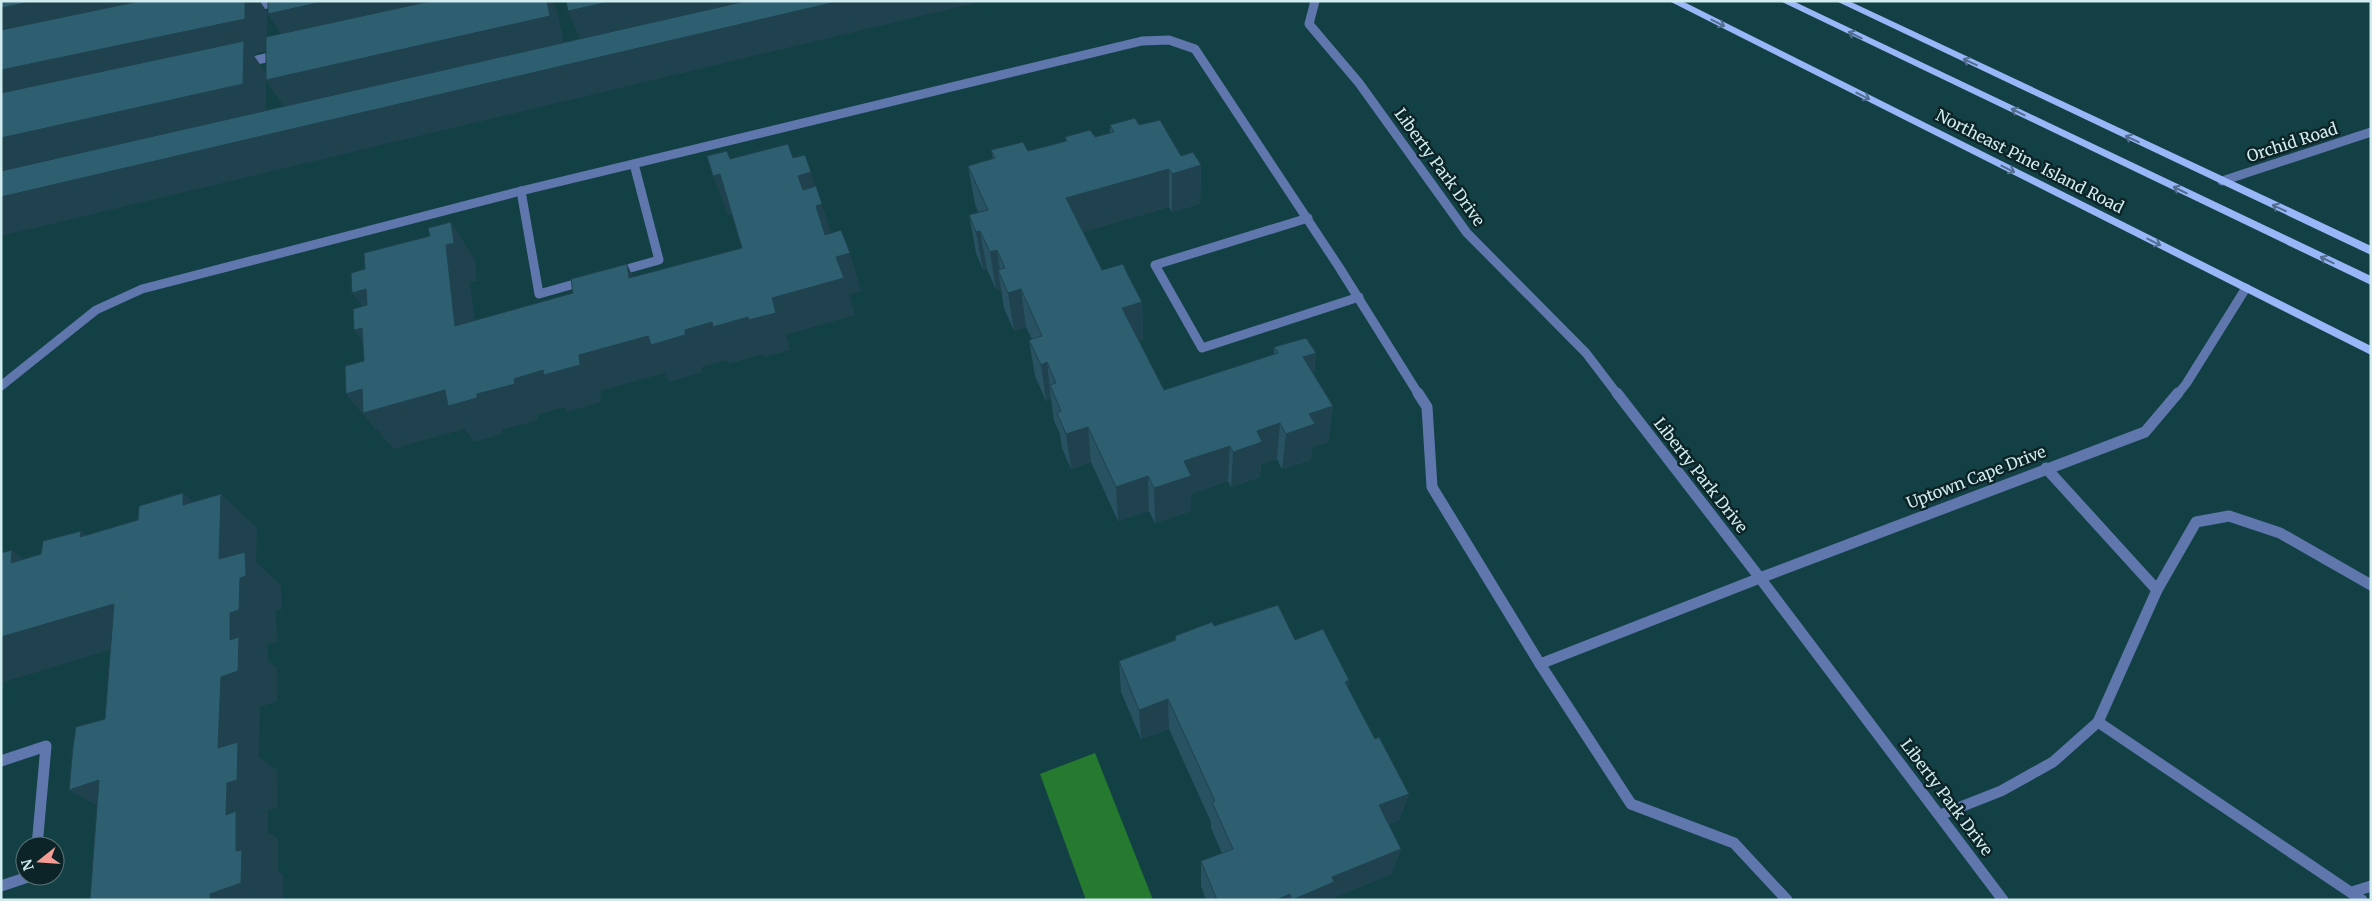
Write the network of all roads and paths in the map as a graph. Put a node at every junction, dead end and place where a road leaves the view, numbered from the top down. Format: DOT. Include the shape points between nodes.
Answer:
graph roads {
  1 [pos="280,1"];
  2 [pos="1316,1"];
  3 [pos="1674,1"];
  4 [pos="1785,1"];
  5 [pos="1842,1"];
  6 [pos="241,9"];
  7 [pos="292,53"];
  8 [pos="234,65"];
  9 [pos="2371,132"];
  10 [pos="634,164"];
  11 [pos="2222,181"];
  12 [pos="521,192"];
  13 [pos="1308,218"];
  14 [pos="2371,252"];
  15 [pos="2371,281"];
  16 [pos="2246,288"];
  17 [pos="1359,298"];
  18 [pos="2371,350"];
  19 [pos="1,386"];
  20 [pos="2046,468"];
  21 [pos="1760,578"];
  22 [pos="2371,585"];
  23 [pos="2157,590"];
  24 [pos="1540,664"];
  25 [pos="2098,722"];
  26 [pos="1,761"];
  27 [pos="1940,815"];
  28 [pos="38,836"];
  29 [pos="15,881"];
  30 [pos="1,886"];
  31 [pos="2371,886"];
  32 [pos="2352,892"];
  33 [pos="1787,900"];
  34 [pos="2003,900"];
  35 [pos="2362,900"];
  1 -- 6 [label="street"];
  2 -- 21 [label="street, Liberty Park Drive" via="1309,24 1359,83 1467,233 1586,353"];
  3 -- 16 [label="main road, Northeast Pine Island Road, one-way"];
  15 -- 4 [label="main road, one-way"];
  11 -- 5 [label="main road, one-way"];
  7 -- 8 [label="street"];
  9 -- 11 [label="street, Orchid Road"];
  10 -- 12 [label="street"];
  10 -- 12 [label="street" via="659,260 539,294"];
  10 -- 13 [label="street" via="1133,43 1170,40 1195,49"];
  14 -- 11 [label="main road, one-way"];
  12 -- 19 [label="street" via="142,289 96,310"];
  13 -- 17 [label="street"];
  13 -- 17 [label="street" via="1155,265 1202,348"];
  16 -- 18 [label="main road, Northeast Pine Island Road"];
  16 -- 20 [label="street, Uptown Cape Drive" via="2186,384 2145,432"];
  17 -- 24 [label="street" via="1428,407 1432,487"];
  20 -- 21 [label="street, Uptown Cape Drive"];
  20 -- 23 [label="street"];
  21 -- 24 [label="street, Uptown Cape Drive"];
  21 -- 27 [label="street, Liberty Park Drive"];
  22 -- 23 [label="street" via="2280,533 2229,516 2196,522"];
  23 -- 25 [label="street"];
  24 -- 33 [label="street" via="1631,804 1734,843"];
  25 -- 27 [label="street" via="2053,762 2001,791"];
  25 -- 32 [label="street"];
  26 -- 28 [label="street" via="46,746"];
  27 -- 34 [label="street, Liberty Park Drive"];
  29 -- 30 [label="street"];
  31 -- 32 [label="street"];
  32 -- 35 [label="street"];
}
